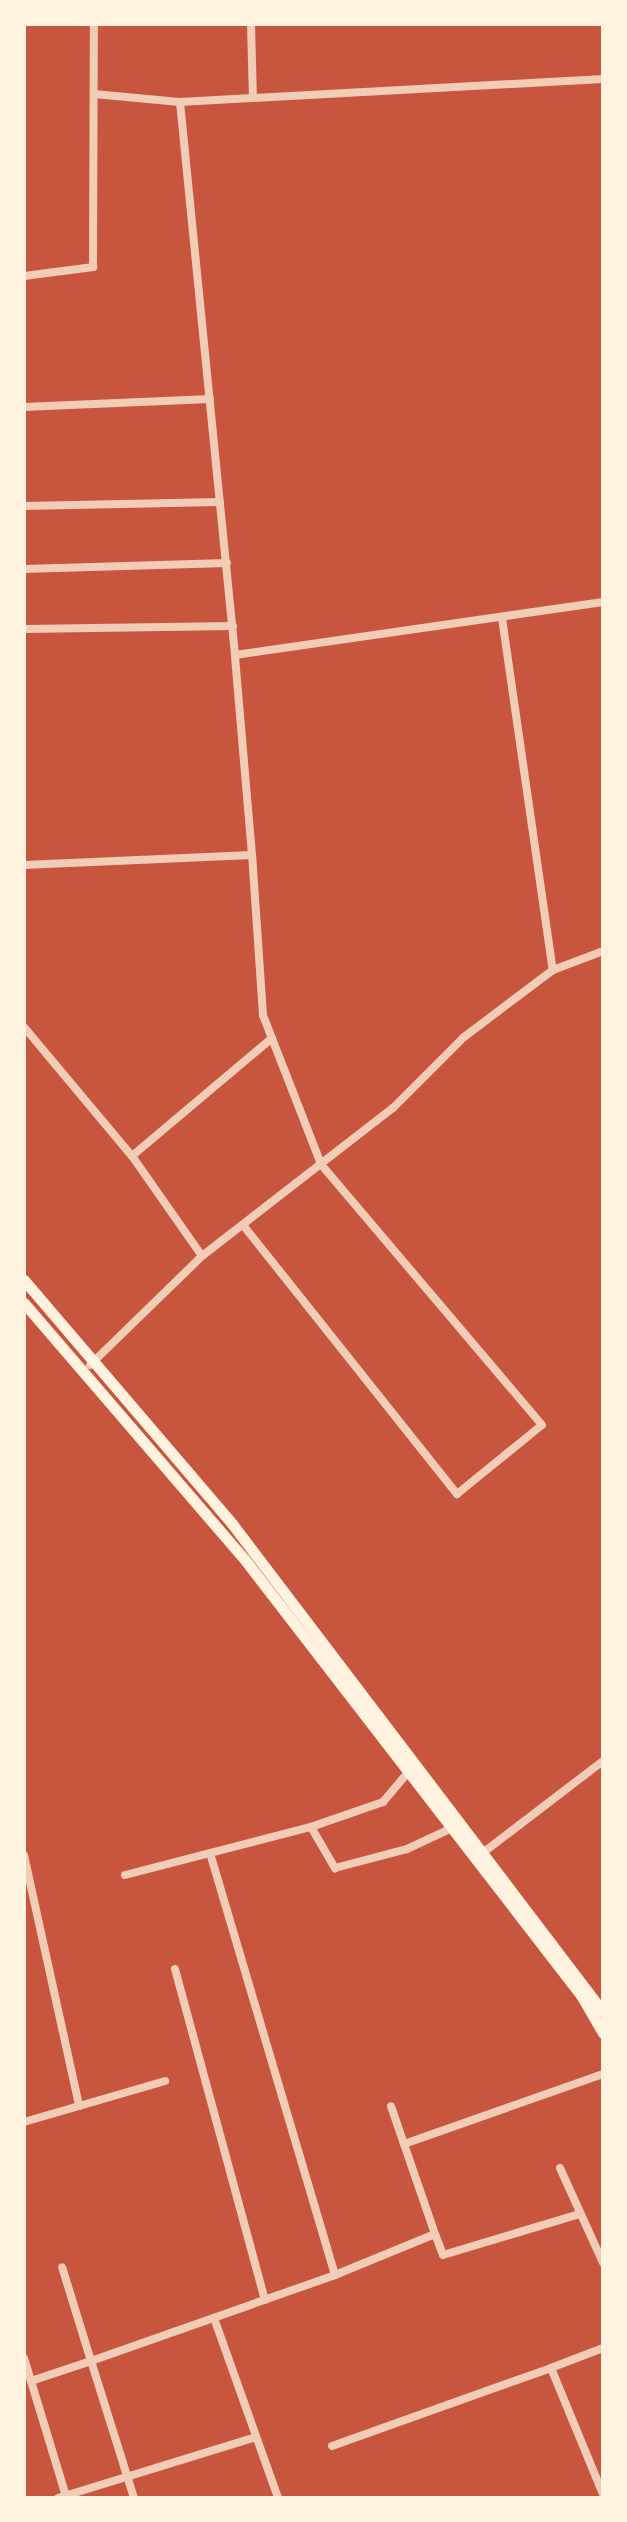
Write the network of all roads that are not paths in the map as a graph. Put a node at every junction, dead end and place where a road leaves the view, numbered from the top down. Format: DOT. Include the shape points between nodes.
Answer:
graph roads {
  1 [pos="94,24"];
  2 [pos="251,24"];
  3 [pos="603,79"];
  4 [pos="94,94"];
  5 [pos="253,98"];
  6 [pos="180,102"];
  7 [pos="24,276"];
  8 [pos="210,399"];
  9 [pos="24,407"];
  10 [pos="220,502"];
  11 [pos="24,506"];
  12 [pos="227,563"];
  13 [pos="24,569"];
  14 [pos="603,602"];
  15 [pos="502,618"];
  16 [pos="233,626"];
  17 [pos="24,629"];
  18 [pos="235,655"];
  19 [pos="252,855"];
  20 [pos="24,865"];
  21 [pos="603,951"];
  22 [pos="553,970"];
  23 [pos="24,1027"];
  24 [pos="272,1038"];
  25 [pos="132,1156"];
  26 [pos="321,1164"];
  27 [pos="243,1225"];
  28 [pos="202,1256"];
  29 [pos="24,1280"];
  30 [pos="24,1303"];
  31 [pos="93,1362"];
  32 [pos="82,1371"];
  33 [pos="603,1761"];
  34 [pos="410,1770"];
  35 [pos="311,1827"];
  36 [pos="452,1828"];
  37 [pos="210,1853"];
  38 [pos="480,1854"];
  39 [pos="24,1855"];
  40 [pos="125,1875"];
  41 [pos="175,1969"];
  42 [pos="603,2012"];
  43 [pos="603,2033"];
  44 [pos="603,2074"];
  45 [pos="165,2081"];
  46 [pos="79,2106"];
  47 [pos="391,2106"];
  48 [pos="24,2122"];
  49 [pos="404,2144"];
  50 [pos="560,2168"];
  51 [pos="580,2214"];
  52 [pos="435,2234"];
  53 [pos="603,2263"];
  54 [pos="62,2267"];
  55 [pos="335,2275"];
  56 [pos="265,2300"];
  57 [pos="214,2318"];
  58 [pos="603,2348"];
  59 [pos="24,2358"];
  60 [pos="91,2361"];
  61 [pos="551,2368"];
  62 [pos="31,2381"];
  63 [pos="256,2437"];
  64 [pos="332,2446"];
  65 [pos="128,2478"];
  66 [pos="603,2494"];
  67 [pos="62,2497"];
  68 [pos="134,2498"];
  69 [pos="278,2498"];
  1 -- 4 [label="street"];
  2 -- 5 [label="street"];
  3 -- 5 [label="street"];
  4 -- 6 [label="street"];
  4 -- 7 [label="street" via="93,267"];
  5 -- 6 [label="street"];
  6 -- 8 [label="street"];
  8 -- 9 [label="street"];
  8 -- 10 [label="street"];
  10 -- 11 [label="street"];
  10 -- 12 [label="street"];
  12 -- 13 [label="street"];
  12 -- 16 [label="street"];
  14 -- 15 [label="street"];
  15 -- 18 [label="street"];
  15 -- 22 [label="street"];
  16 -- 17 [label="street"];
  16 -- 18 [label="street"];
  18 -- 19 [label="street"];
  19 -- 20 [label="street"];
  19 -- 24 [label="street" via="263,1015"];
  21 -- 22 [label="street"];
  22 -- 26 [label="street" via="464,1037 393,1108"];
  23 -- 25 [label="street"];
  24 -- 25 [label="street"];
  24 -- 26 [label="street"];
  25 -- 28 [label="street"];
  26 -- 27 [label="street"];
  26 -- 27 [label="street" via="542,1425 457,1494"];
  27 -- 28 [label="street"];
  28 -- 31 [label="street"];
  29 -- 31 [label="main road"];
  30 -- 32 [label="main road"];
  31 -- 32 [label="street"];
  31 -- 38 [label="main road" via="233,1525"];
  32 -- 34 [label="main road" via="245,1560"];
  33 -- 38 [label="street"];
  34 -- 35 [label="street" via="383,1802"];
  34 -- 36 [label="main road"];
  35 -- 36 [label="street" via="335,1868 407,1849"];
  35 -- 37 [label="street"];
  36 -- 38 [label="main road"];
  37 -- 40 [label="street"];
  37 -- 55 [label="street"];
  38 -- 42 [label="main road"];
  38 -- 43 [label="main road"];
  39 -- 46 [label="street"];
  41 -- 56 [label="street"];
  44 -- 49 [label="street"];
  45 -- 46 [label="street"];
  46 -- 48 [label="street"];
  47 -- 49 [label="street"];
  49 -- 52 [label="street"];
  50 -- 51 [label="street"];
  51 -- 52 [label="street" via="443,2255"];
  51 -- 53 [label="street"];
  52 -- 55 [label="street"];
  54 -- 60 [label="street"];
  55 -- 56 [label="street"];
  56 -- 57 [label="street"];
  57 -- 60 [label="street"];
  57 -- 63 [label="street"];
  58 -- 61 [label="street"];
  59 -- 62 [label="street"];
  60 -- 62 [label="street"];
  60 -- 65 [label="street"];
  61 -- 64 [label="street"];
  61 -- 66 [label="street"];
  62 -- 67 [label="street"];
  63 -- 65 [label="street"];
  63 -- 69 [label="street"];
  65 -- 67 [label="street"];
  65 -- 68 [label="street"];
}
